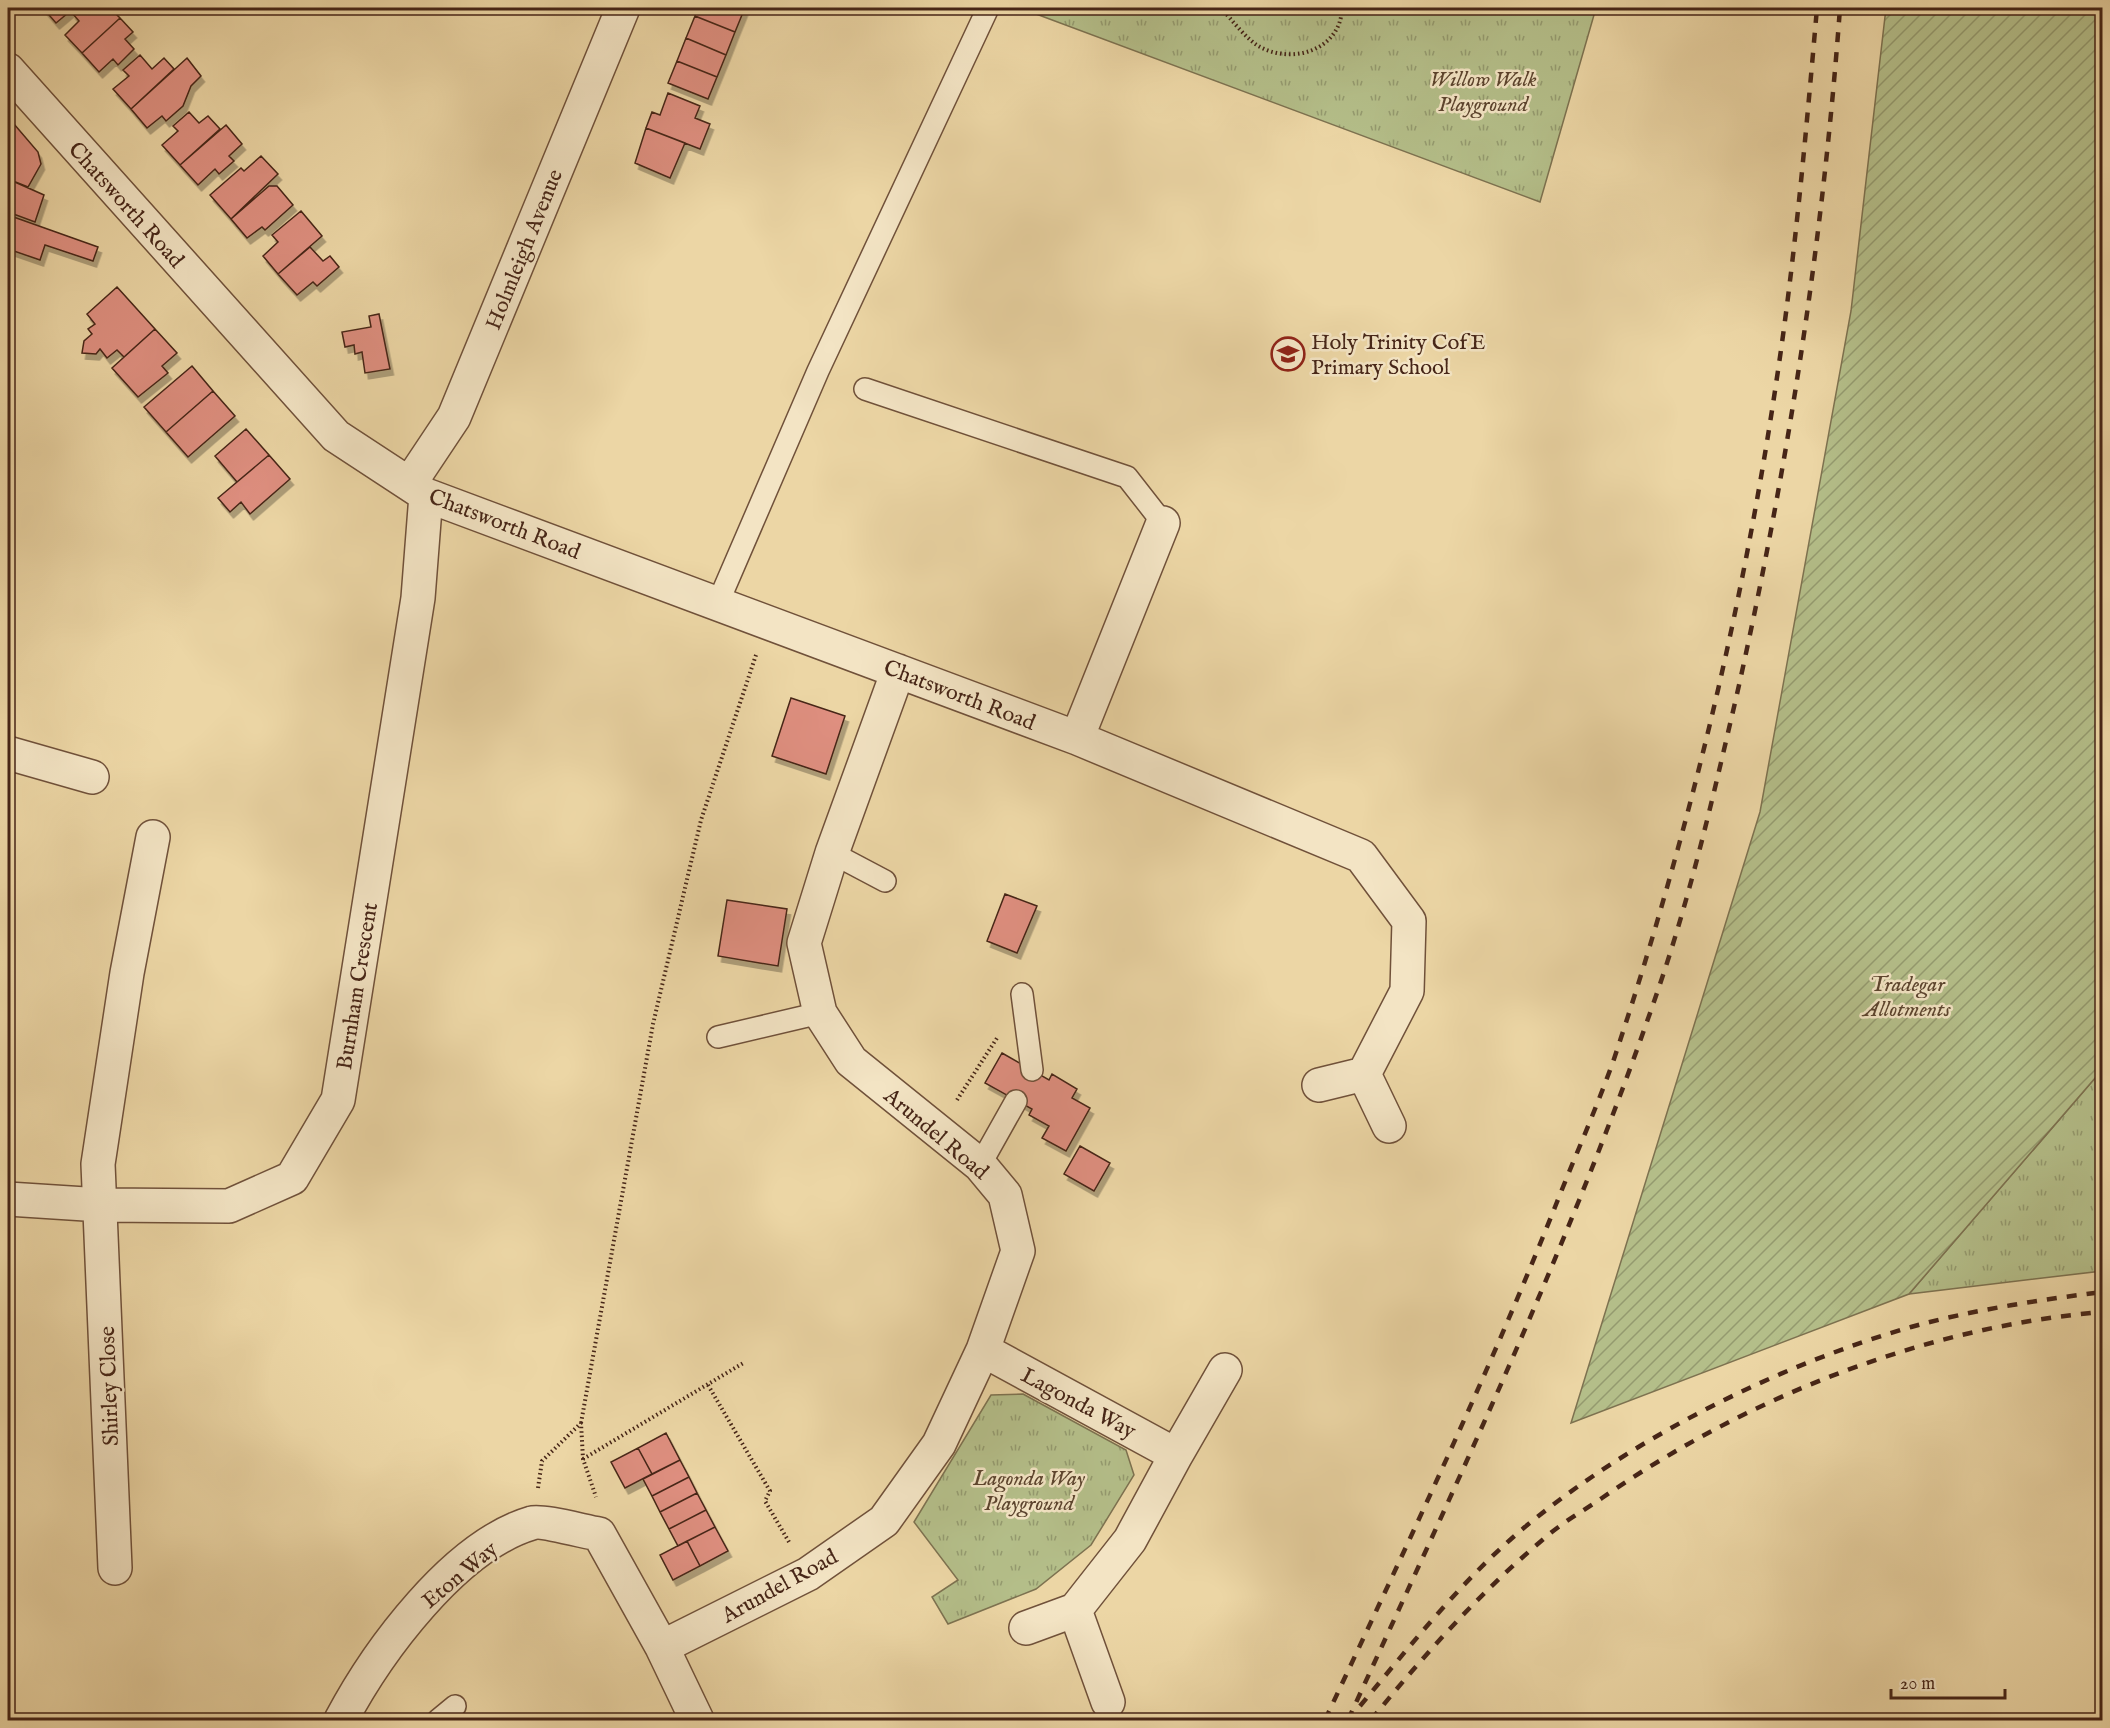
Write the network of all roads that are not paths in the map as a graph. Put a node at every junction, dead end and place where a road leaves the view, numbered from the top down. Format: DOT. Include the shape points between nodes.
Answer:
graph roads {
  1 [pos="622,8"];
  2 [pos="988,8"];
  3 [pos="8,70"];
  4 [pos="865,389"];
  5 [pos="418,489"];
  6 [pos="1163,522"];
  7 [pos="717,605"];
  8 [pos="898,671"];
  9 [pos="1077,738"];
  10 [pos="8,753"];
  11 [pos="92,777"];
  12 [pos="153,837"];
  13 [pos="832,853"];
  14 [pos="885,881"];
  15 [pos="1022,994"];
  16 [pos="820,1013"];
  17 [pos="718,1037"];
  18 [pos="1032,1070"];
  19 [pos="1364,1074"];
  20 [pos="1319,1085"];
  21 [pos="1016,1101"];
  22 [pos="1389,1126"];
  23 [pos="980,1165"];
  24 [pos="8,1199"];
  25 [pos="101,1205"];
  26 [pos="982,1350"];
  27 [pos="1225,1370"];
  28 [pos="1176,1455"];
  29 [pos="116,1568"];
  30 [pos="1075,1610"];
  31 [pos="1026,1628"];
  32 [pos="662,1647"];
  33 [pos="1108,1702"];
  34 [pos="455,1706"];
  35 [pos="340,1720"];
  36 [pos="438,1720"];
  37 [pos="697,1720"];
  1 -- 5 [label="street, Holmleigh Avenue" via="454,417"];
  2 -- 7 [label="lane" via="818,371"];
  3 -- 5 [label="street, Chatsworth Road" via="336,436"];
  4 -- 6 [label="lane" via="1127,477"];
  5 -- 7 [label="street, Chatsworth Road"];
  5 -- 25 [label="street, Burnham Crescent" via="418,598 338,1100 292,1178 281,1183 229,1206"];
  6 -- 9 [label="street"];
  7 -- 8 [label="street, Chatsworth Road"];
  8 -- 9 [label="street, Chatsworth Road"];
  8 -- 13 [label="street, Arundel Road"];
  9 -- 19 [label="street, Chatsworth Road" via="1361,856 1409,921 1407,991"];
  10 -- 11 [label="street"];
  12 -- 25 [label="street, Shirley Close" via="127,973 98,1164"];
  13 -- 14 [label="lane"];
  13 -- 16 [label="street, Arundel Road" via="804,943"];
  15 -- 18 [label="lane"];
  16 -- 17 [label="lane"];
  16 -- 23 [label="street, Arundel Road" via="851,1061"];
  19 -- 20 [label="street"];
  19 -- 22 [label="street"];
  21 -- 23 [label="lane"];
  23 -- 26 [label="street, Arundel Road" via="1005,1195 1018,1251"];
  24 -- 25 [label="street, Burnham Crescent"];
  25 -- 29 [label="street, Shirley Close"];
  26 -- 28 [label="street, Lagonda Way"];
  26 -- 32 [label="street, Arundel Road" via="939,1444 884,1521 808,1574"];
  27 -- 28 [label="street"];
  28 -- 30 [label="street" via="1130,1540"];
  30 -- 31 [label="street"];
  30 -- 33 [label="street"];
  32 -- 35 [label="street, Eton Way" via="599,1534 533,1522 484,1549 432,1594 377,1658"];
  32 -- 37 [label="street"];
  34 -- 36 [label="lane"];
}
